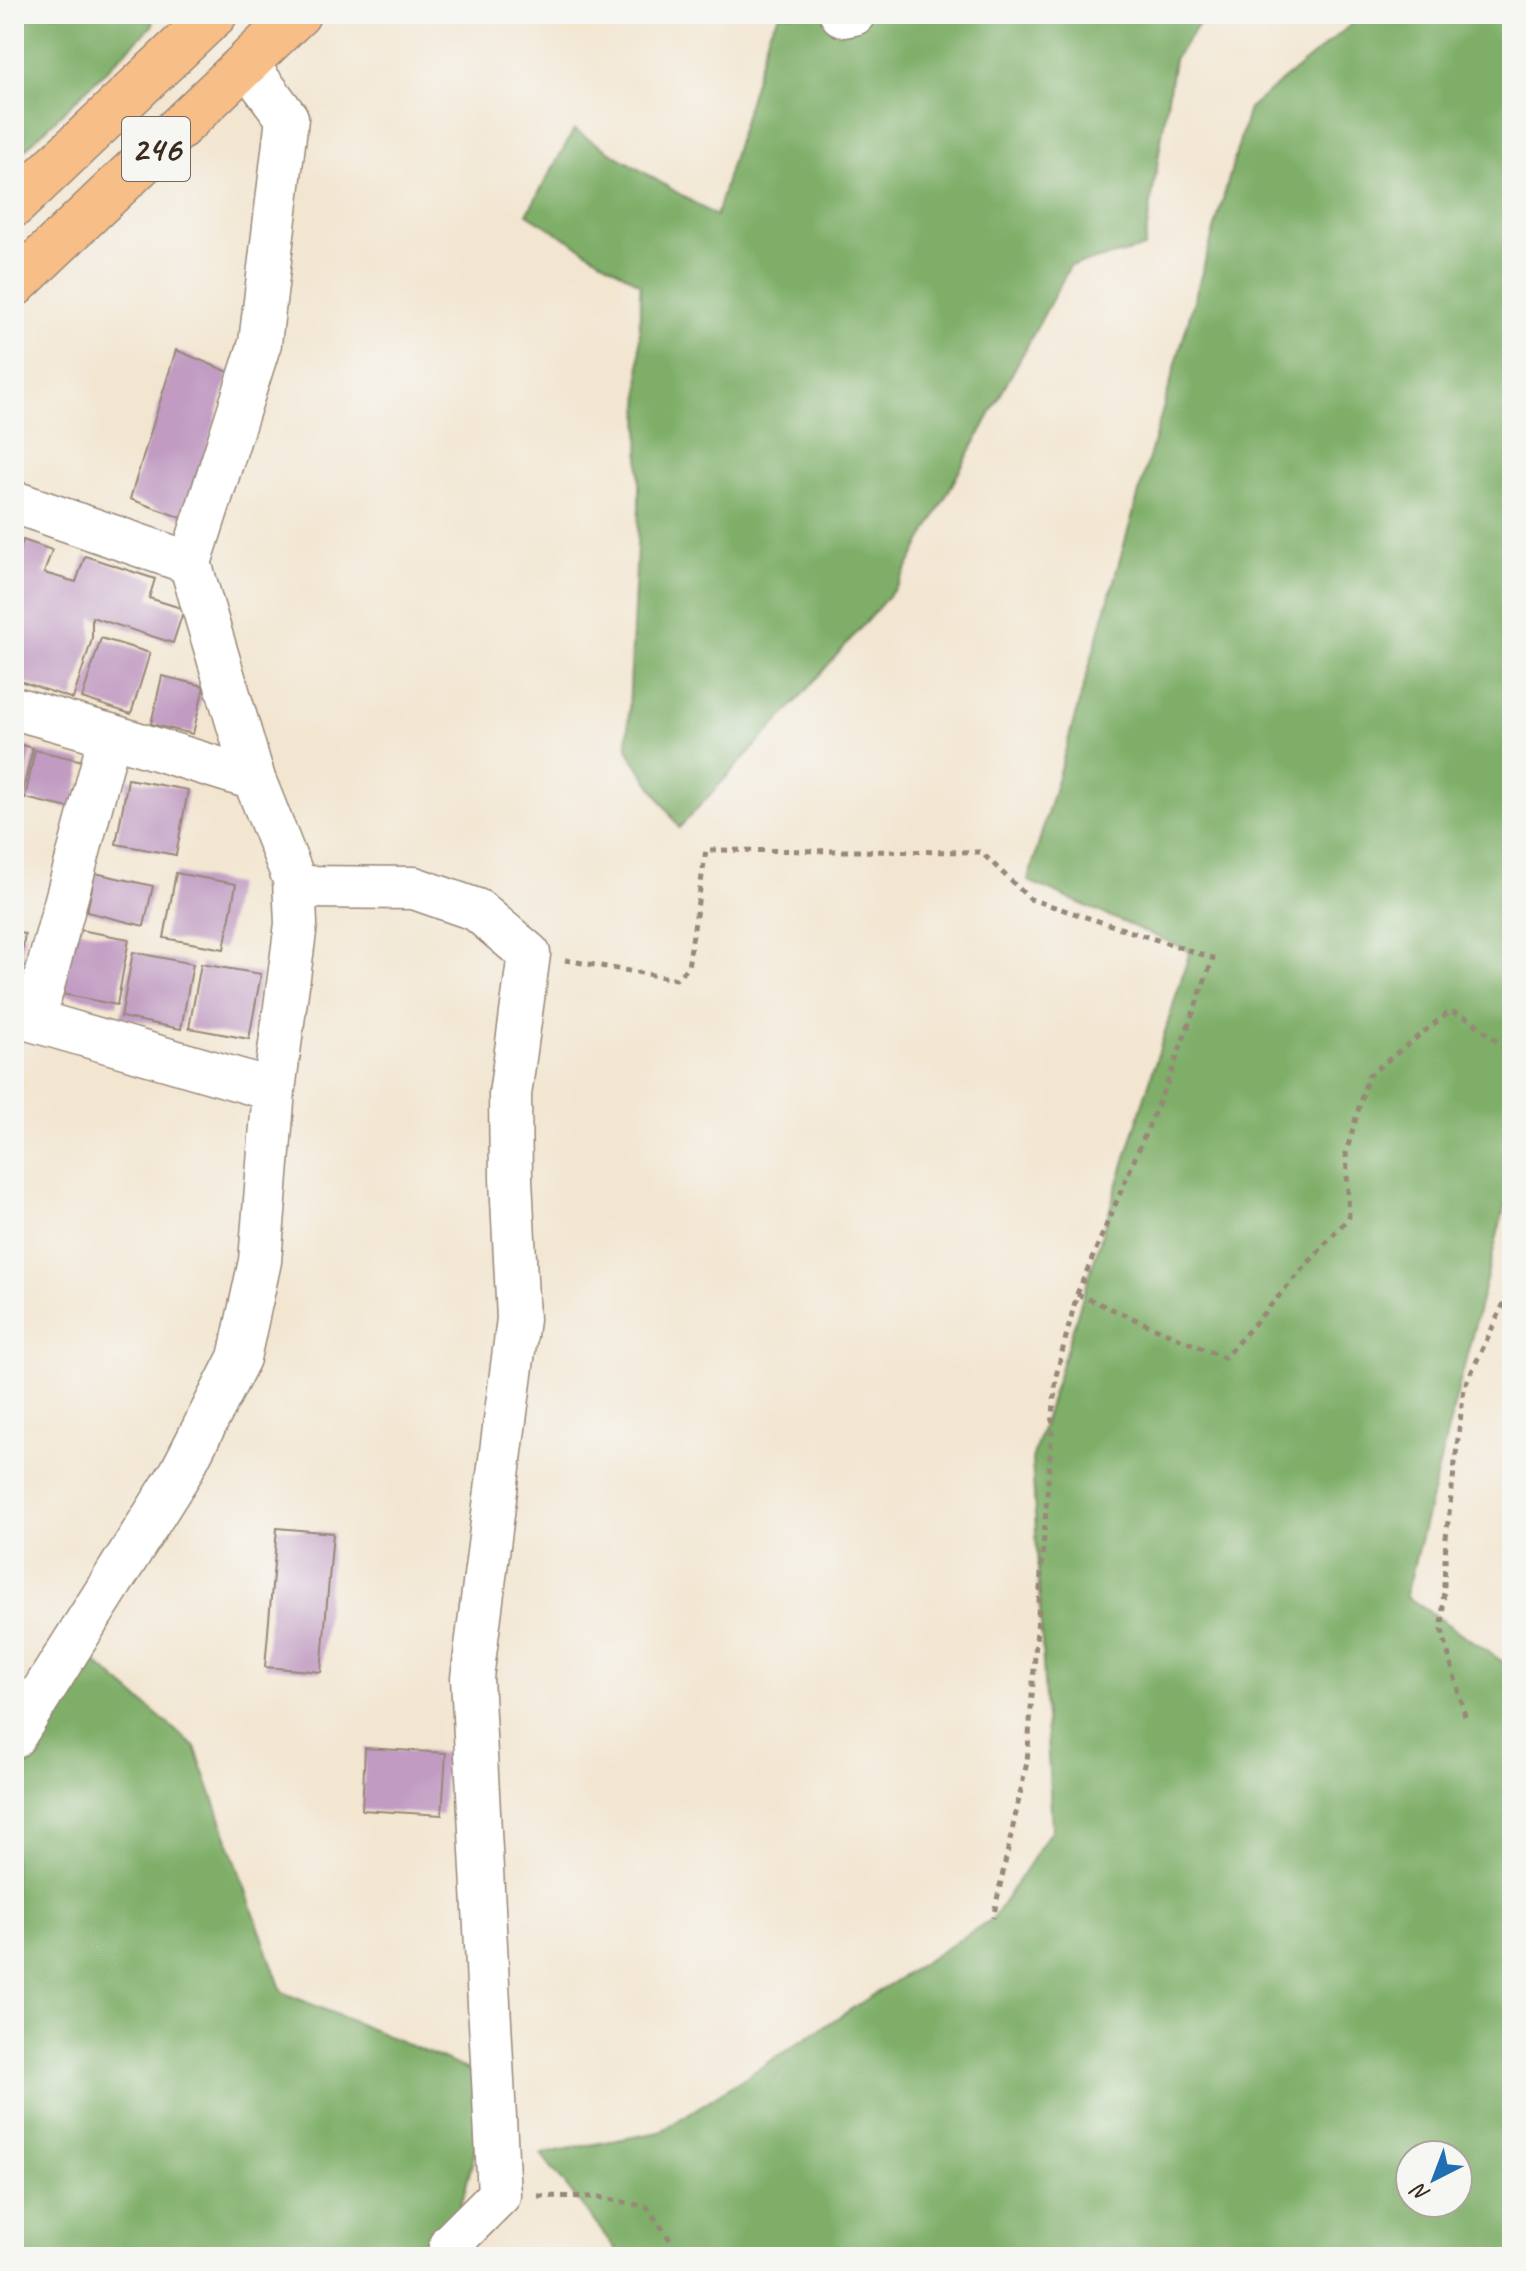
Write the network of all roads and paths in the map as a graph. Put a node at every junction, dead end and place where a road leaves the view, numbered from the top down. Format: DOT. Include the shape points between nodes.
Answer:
graph roads {
  1 [pos="215,14"];
  2 [pos="298,14"];
  3 [pos="841,14"];
  4 [pos="854,14"];
  5 [pos="246,63"];
  6 [pos="14,205"];
  7 [pos="14,285"];
  8 [pos="14,502"];
  9 [pos="190,563"];
  10 [pos="14,708"];
  11 [pos="110,735"];
  12 [pos="254,779"];
  13 [pos="294,879"];
  14 [pos="529,954"];
  15 [pos="24,1017"];
  16 [pos="1512,1054"];
  17 [pos="274,1090"];
  18 [pos="1512,1286"];
  19 [pos="1077,1294"];
  20 [pos="1465,1716"];
  21 [pos="14,1737"];
  22 [pos="993,1918"];
  23 [pos="499,2195"];
  24 [pos="448,2257"];
  25 [pos="682,2257"];
  1 -- 6 [label="highway, 246"];
  2 -- 5 [label="highway, 246"];
  3 -- 4 [label="street"];
  5 -- 7 [label="highway, 246"];
  5 -- 9 [label="street" via="287,118 260,343"];
  8 -- 9 [label="street"];
  9 -- 12 [label="street"];
  10 -- 11 [label="street"];
  11 -- 12 [label="street"];
  11 -- 15 [label="street"];
  12 -- 13 [label="street"];
  13 -- 14 [label="street" via="304,887 414,888 477,910"];
  13 -- 17 [label="street" via="296,924"];
  14 -- 19 [label="path" via="676,979 688,967 706,850 721,850 981,852 1030,899 1213,958 1170,1076"];
  14 -- 23 [label="street" via="510,1095 518,1319 472,1678"];
  15 -- 17 [label="street"];
  16 -- 19 [label="path" via="1470,1019 1450,1011 1368,1076 1346,1153 1349,1217 1224,1358"];
  17 -- 21 [label="street" via="260,1261 239,1358 181,1472"];
  18 -- 20 [label="path" via="1464,1388 1446,1538 1442,1630"];
  19 -- 22 [label="path" via="1056,1376 1027,1762"];
  23 -- 24 [label="street" via="451,2243"];
  23 -- 25 [label="path" via="599,2197 647,2207"];
}
